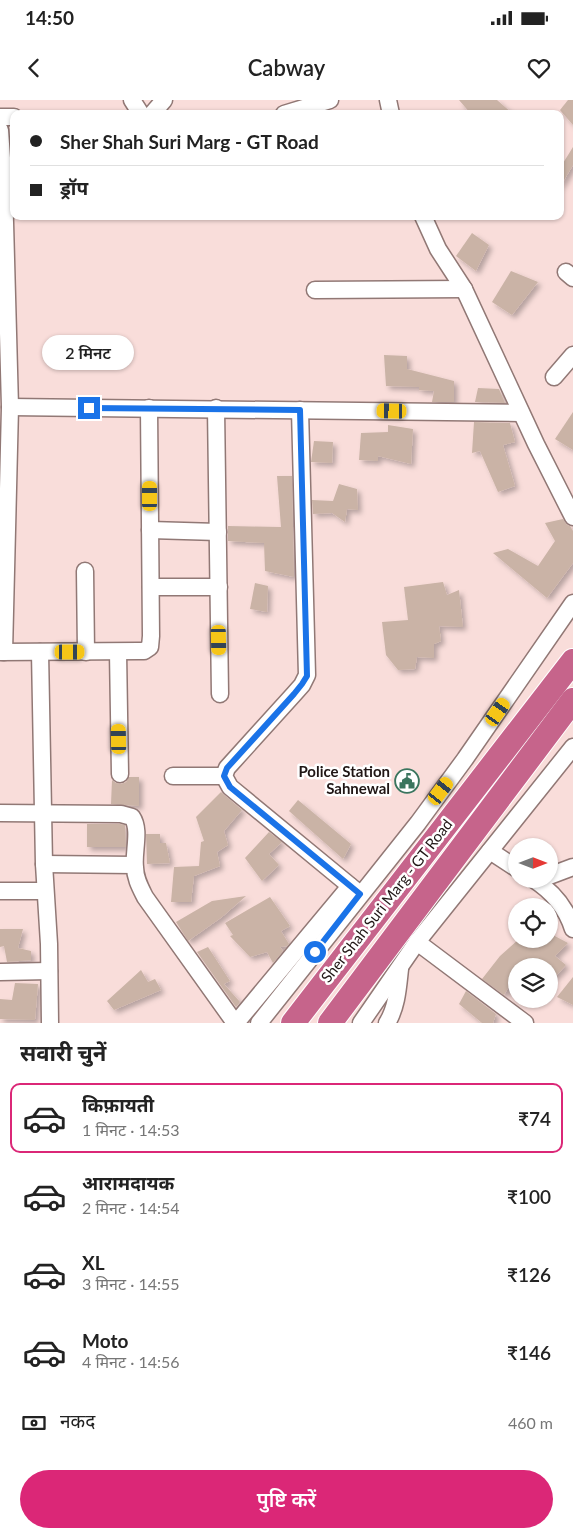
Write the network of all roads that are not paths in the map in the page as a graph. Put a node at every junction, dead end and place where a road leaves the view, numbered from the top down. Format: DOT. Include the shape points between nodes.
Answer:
graph roads {
  1 [pos="164,100"];
  2 [pos="330,100"];
  3 [pos="155,110"];
  4 [pos="297,110"];
  5 [pos="0,130"];
  6 [pos="2,186"];
  7 [pos="425,220"];
  8 [pos="3,240"];
  9 [pos="464,289"];
  10 [pos="315,290"];
  11 [pos="4,311"];
  12 [pos="573,355"];
  13 [pos="4,364"];
  14 [pos="554,377"];
  15 [pos="10,407"];
  16 [pos="149,408"];
  17 [pos="216,408"];
  18 [pos="300,410"];
  19 [pos="521,413"];
  20 [pos="4,492"];
  21 [pos="573,517"];
  22 [pos="150,530"];
  23 [pos="218,532"];
  24 [pos="85,571"];
  25 [pos="3,578"];
  26 [pos="151,587"];
  27 [pos="219,587"];
  28 [pos="573,603"];
  29 [pos="2,652"];
  30 [pos="40,652"];
  31 [pos="86,652"];
  32 [pos="118,652"];
  33 [pos="573,661"];
  34 [pos="220,694"];
  35 [pos="573,700"];
  36 [pos="573,747"];
  37 [pos="120,774"];
  38 [pos="173,776"];
  39 [pos="224,776"];
  40 [pos="0,813"];
  41 [pos="43,813"];
  42 [pos="490,851"];
  43 [pos="508,863"];
  44 [pos="44,864"];
  45 [pos="134,866"];
  46 [pos="573,867"];
  47 [pos="558,872"];
  48 [pos="549,888"];
  49 [pos="355,890"];
  50 [pos="0,891"];
  51 [pos="44,891"];
  52 [pos="573,929"];
  53 [pos="417,942"];
  54 [pos="400,967"];
  55 [pos="49,971"];
  56 [pos="0,972"];
  57 [pos="50,1023"];
  58 [pos="236,1023"];
  59 [pos="260,1023"];
  60 [pos="293,1023"];
  61 [pos="330,1023"];
  62 [pos="361,1023"];
  63 [pos="387,1023"];
  64 [pos="525,1023"];
  1 -- 3 [label="street"];
  2 -- 4 [label="street"];
  5 -- 6 [label="street"];
  6 -- 8 [label="street"];
  7 -- 9 [label="street" via="438,249"];
  8 -- 11 [label="street"];
  9 -- 10 [label="street"];
  9 -- 19 [label="street"];
  11 -- 13 [label="street"];
  12 -- 14 [label="street"];
  13 -- 15 [label="street"];
  15 -- 16 [label="street"];
  15 -- 20 [label="street"];
  16 -- 17 [label="street"];
  16 -- 22 [label="street"];
  17 -- 18 [label="street"];
  17 -- 23 [label="street"];
  18 -- 19 [label="street"];
  18 -- 39 [label="street" via="307,676 227,768"];
  19 -- 21 [label="street"];
  20 -- 25 [label="street"];
  22 -- 23 [label="street"];
  22 -- 26 [label="street"];
  23 -- 27 [label="street"];
  24 -- 31 [label="street"];
  25 -- 29 [label="street"];
  26 -- 27 [label="street"];
  26 -- 32 [label="street" via="150,647 144,651"];
  27 -- 34 [label="street"];
  28 -- 49 [label="street, Sher Shah Suri Marg - GT Road" via="418,823"];
  29 -- 30 [label="street"];
  30 -- 31 [label="street"];
  30 -- 41 [label="street"];
  31 -- 32 [label="street"];
  32 -- 37 [label="street"];
  33 -- 60 [label="highway, Sher Shah Suri Marg - GT Road"];
  35 -- 61 [label="highway, Sher Shah Suri Marg - GT Road"];
  36 -- 42 [label="street"];
  38 -- 39 [label="street"];
  39 -- 49 [label="street" via="230,787"];
  40 -- 41 [label="street"];
  41 -- 44 [label="street"];
  41 -- 45 [label="street" via="132,816 136,828"];
  42 -- 43 [label="street"];
  42 -- 53 [label="street"];
  44 -- 45 [label="street"];
  44 -- 51 [label="street"];
  45 -- 58 [label="street" via="145,897"];
  46 -- 47 [label="street"];
  48 -- 52 [label="street" via="564,908"];
  49 -- 58 [label="street"];
  49 -- 59 [label="street, Sher Shah Suri Marg - GT Road"];
  50 -- 51 [label="street"];
  51 -- 55 [label="street"];
  53 -- 54 [label="street"];
  53 -- 64 [label="street"];
  54 -- 62 [label="street"];
  54 -- 63 [label="street" via="395,1005"];
  55 -- 56 [label="street"];
  55 -- 57 [label="street"];
}
